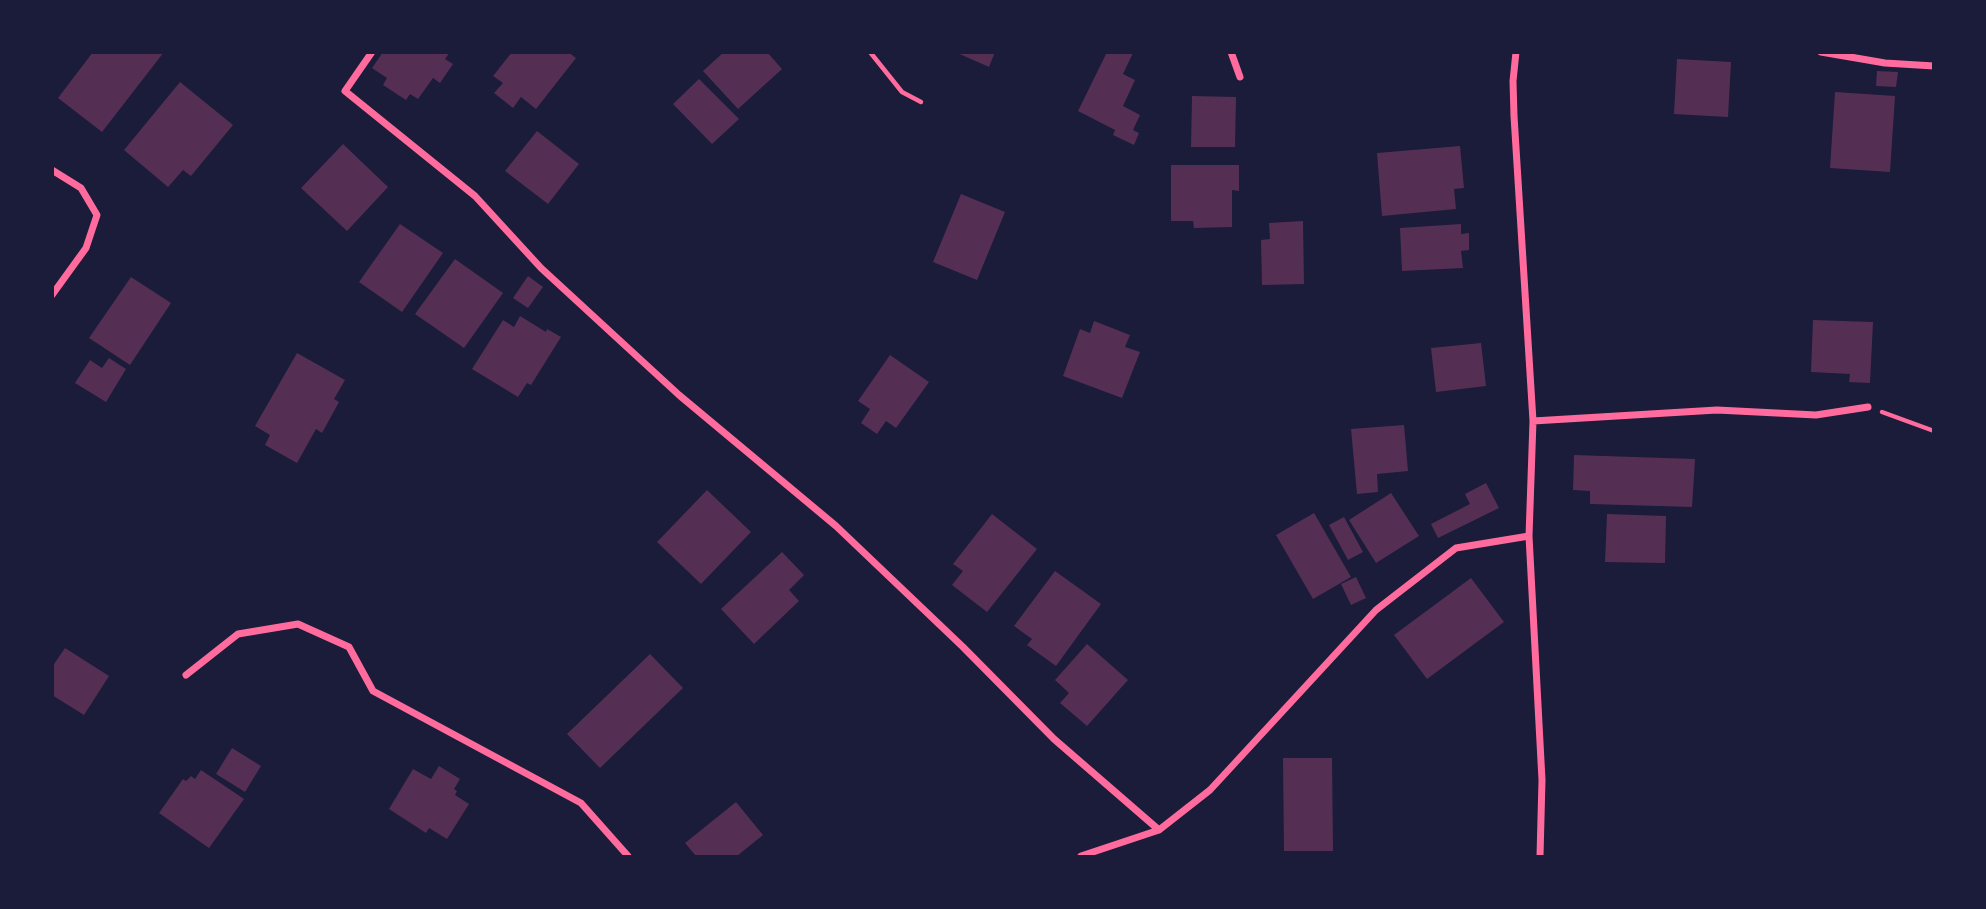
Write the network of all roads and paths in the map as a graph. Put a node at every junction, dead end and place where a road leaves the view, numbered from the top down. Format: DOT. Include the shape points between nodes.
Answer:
graph roads {
  1 [pos="372,52"];
  2 [pos="870,52"];
  3 [pos="1231,52"];
  4 [pos="1517,52"];
  5 [pos="1821,52"];
  6 [pos="1934,66"];
  7 [pos="1240,77"];
  8 [pos="921,102"];
  9 [pos="52,170"];
  10 [pos="52,295"];
  11 [pos="1868,407"];
  12 [pos="1533,421"];
  13 [pos="1934,431"];
  14 [pos="1529,536"];
  15 [pos="186,675"];
  16 [pos="1159,830"];
  17 [pos="628,856"];
  18 [pos="1081,856"];
  19 [pos="1540,856"];
  1 -- 16 [label="street" via="345,92 475,196 541,268 679,396 836,526 1054,739"];
  2 -- 8 [label="path" via="902,92"];
  3 -- 7 [label="street"];
  4 -- 12 [label="street" via="1514,116"];
  5 -- 6 [label="street"];
  9 -- 10 [label="street" via="81,188 97,215 86,248"];
  11 -- 12 [label="street" via="1816,415 1717,410"];
  11 -- 13 [label="path"];
  12 -- 14 [label="street"];
  14 -- 16 [label="street" via="1456,548 1376,610 1210,790"];
  14 -- 19 [label="street" via="1542,780"];
  15 -- 17 [label="street" via="238,634 298,624 349,647 373,691 581,803"];
  16 -- 18 [label="street"];
}
